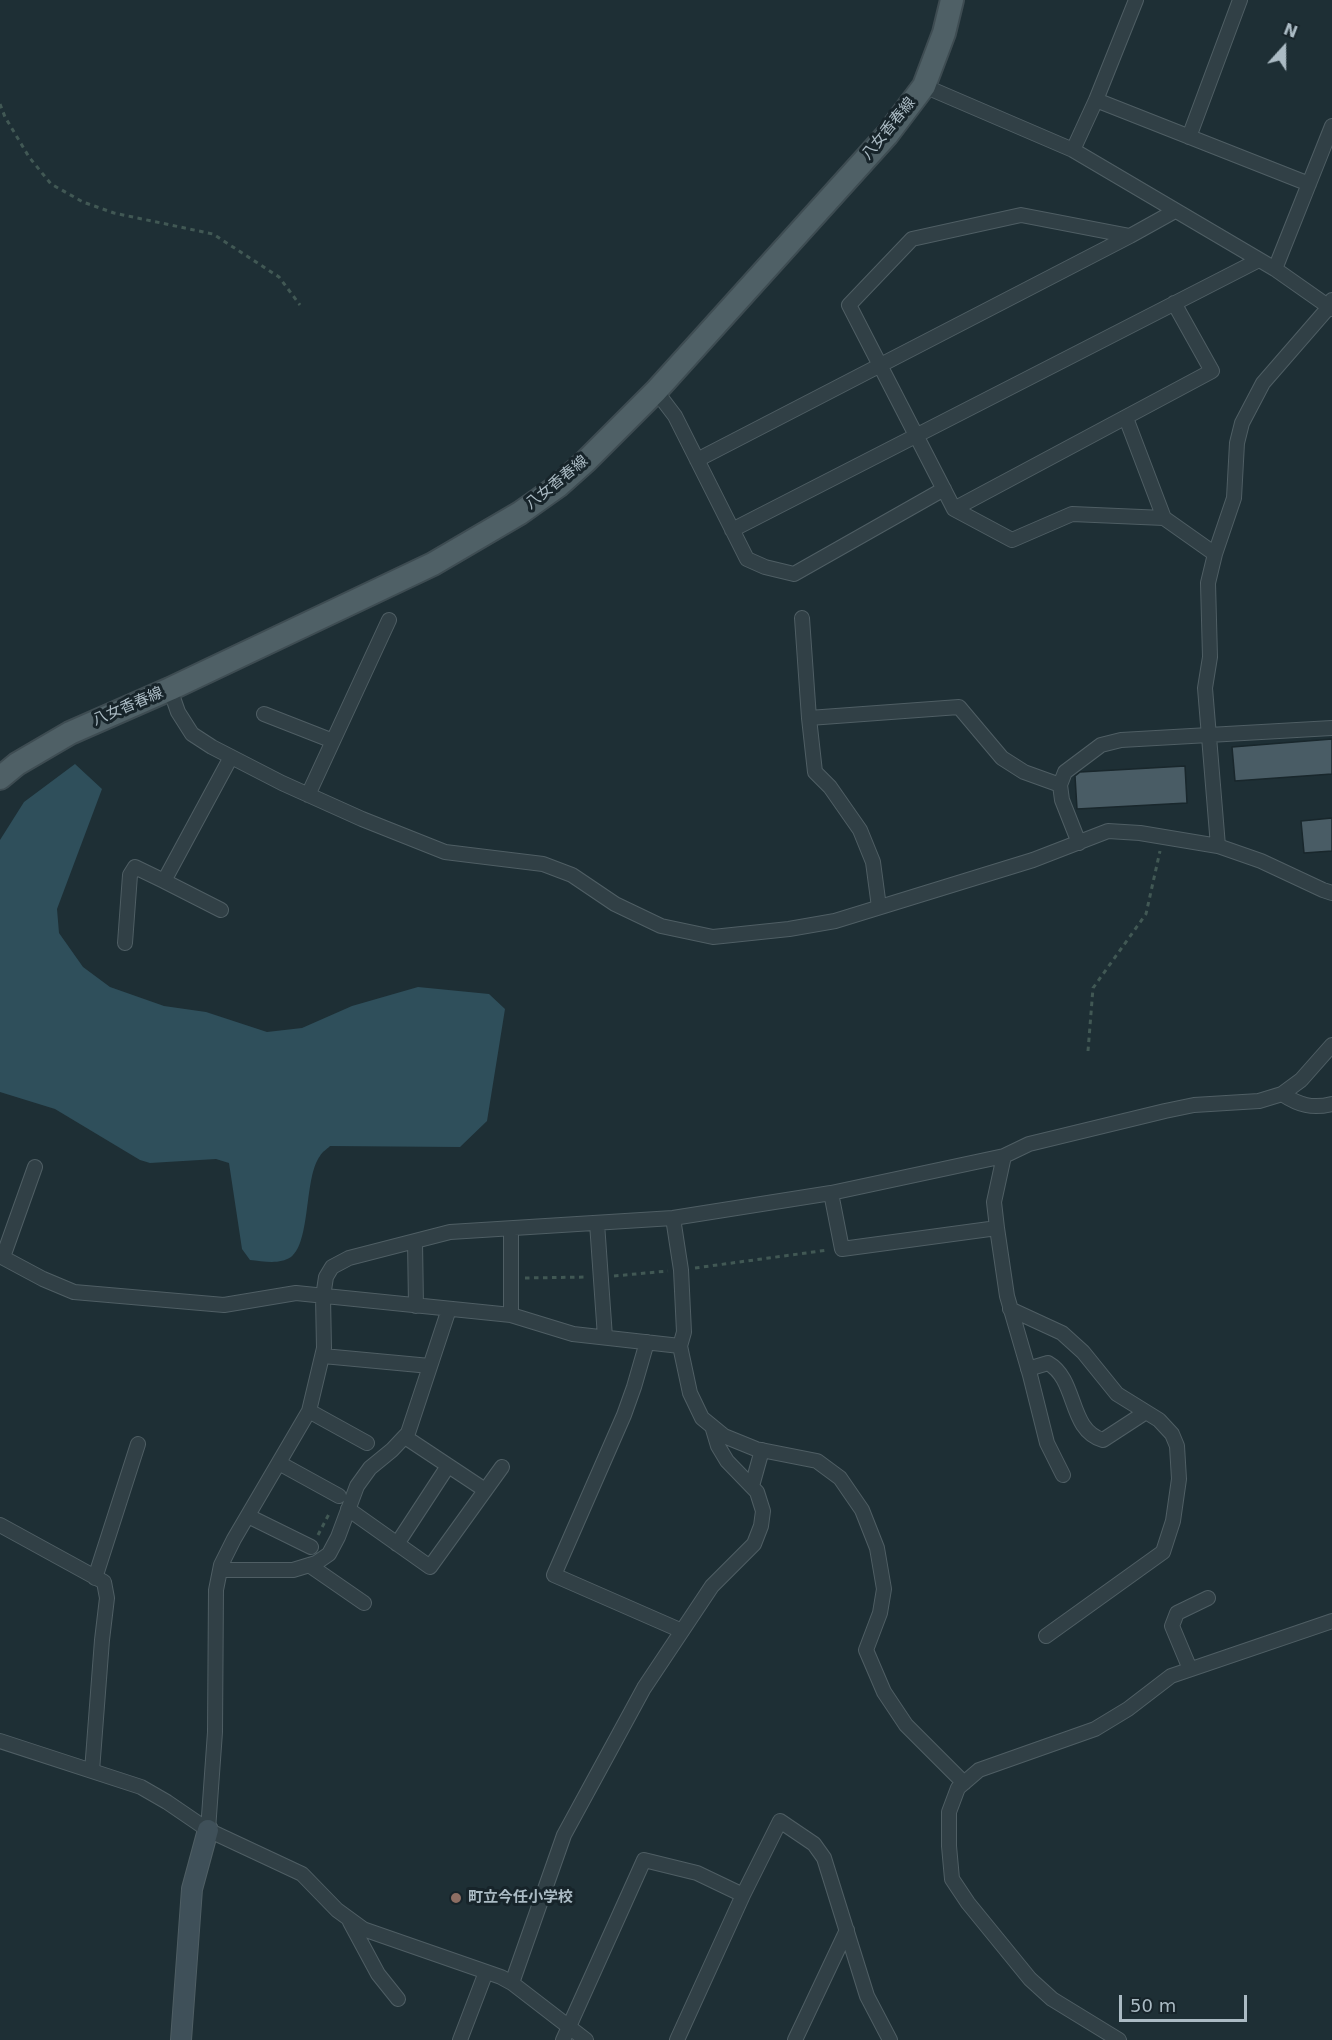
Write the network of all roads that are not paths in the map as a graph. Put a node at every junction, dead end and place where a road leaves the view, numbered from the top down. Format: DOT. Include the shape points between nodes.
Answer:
graph roads {
  1 [pos="952,0"];
  2 [pos="1136,0"];
  3 [pos="1240,0"];
  4 [pos="924,86"];
  5 [pos="1096,100"];
  6 [pos="1332,126"];
  7 [pos="1189,137"];
  8 [pos="1073,150"];
  9 [pos="1309,184"];
  10 [pos="1175,211"];
  11 [pos="1130,236"];
  12 [pos="1259,260"];
  13 [pos="1275,269"];
  14 [pos="1174,303"];
  15 [pos="1331,305"];
  16 [pos="882,366"];
  17 [pos="656,391"];
  18 [pos="1126,418"];
  19 [pos="917,435"];
  20 [pos="697,460"];
  21 [pos="944,489"];
  22 [pos="954,509"];
  23 [pos="1164,518"];
  24 [pos="732,530"];
  25 [pos="1215,554"];
  26 [pos="801,618"];
  27 [pos="389,620"];
  28 [pos="170,689"];
  29 [pos="264,714"];
  30 [pos="809,718"];
  31 [pos="1332,728"];
  32 [pos="1208,734"];
  33 [pos="333,741"];
  34 [pos="231,757"];
  35 [pos="0,778"];
  36 [pos="1060,785"];
  37 [pos="308,795"];
  38 [pos="1078,843"];
  39 [pos="1218,846"];
  40 [pos="164,881"];
  41 [pos="1332,892"];
  42 [pos="879,907"];
  43 [pos="221,910"];
  44 [pos="125,943"];
  45 [pos="1332,1045"];
  46 [pos="1282,1094"];
  47 [pos="1332,1104"];
  48 [pos="1004,1156"];
  49 [pos="35,1167"];
  50 [pos="831,1193"];
  51 [pos="673,1218"];
  52 [pos="597,1223"];
  53 [pos="997,1228"];
  54 [pos="511,1229"];
  55 [pos="415,1241"];
  56 [pos="1,1257"];
  57 [pos="323,1297"];
  58 [pos="416,1306"];
  59 [pos="449,1309"];
  60 [pos="1010,1309"];
  61 [pos="511,1315"];
  62 [pos="605,1337"];
  63 [pos="647,1342"];
  64 [pos="680,1346"];
  65 [pos="323,1356"];
  66 [pos="430,1366"];
  67 [pos="1028,1369"];
  68 [pos="309,1411"];
  69 [pos="1146,1412"];
  70 [pos="712,1426"];
  71 [pos="405,1437"];
  72 [pos="138,1443"];
  73 [pos="367,1443"];
  74 [pos="762,1450"];
  75 [pos="279,1463"];
  76 [pos="448,1466"];
  77 [pos="502,1467"];
  78 [pos="1063,1474"];
  79 [pos="752,1486"];
  80 [pos="485,1490"];
  81 [pos="339,1496"];
  82 [pos="348,1509"];
  83 [pos="248,1516"];
  84 [pos="0,1525"];
  85 [pos="398,1544"];
  86 [pos="311,1547"];
  87 [pos="309,1565"];
  88 [pos="220,1570"];
  89 [pos="96,1578"];
  90 [pos="1208,1598"];
  91 [pos="364,1603"];
  92 [pos="1332,1622"];
  93 [pos="682,1630"];
  94 [pos="1046,1636"];
  95 [pos="1190,1669"];
  96 [pos="0,1741"];
  97 [pos="93,1771"];
  98 [pos="964,1783"];
  99 [pos="208,1830"];
  100 [pos="743,1895"];
  101 [pos="349,1920"];
  102 [pos="847,1930"];
  103 [pos="486,1972"];
  104 [pos="512,1983"];
  105 [pos="398,1999"];
  106 [pos="566,2034"];
  107 [pos="181,2040"];
  108 [pos="460,2040"];
  109 [pos="586,2040"];
  110 [pos="677,2040"];
  111 [pos="795,2040"];
  112 [pos="890,2040"];
  113 [pos="1119,2040"];
  1 -- 4 [label="main road, 八女香春線"];
  2 -- 5 [label="street"];
  3 -- 7 [label="street"];
  4 -- 8 [label="street"];
  4 -- 17 [label="main road, 八女香春線" via="887,135"];
  5 -- 7 [label="street"];
  5 -- 8 [label="street"];
  6 -- 9 [label="street"];
  7 -- 9 [label="street"];
  8 -- 10 [label="street"];
  9 -- 13 [label="street"];
  10 -- 11 [label="street"];
  10 -- 12 [label="street"];
  11 -- 16 [label="street"];
  11 -- 16 [label="street" via="1021,215 912,239 849,305"];
  12 -- 13 [label="street"];
  12 -- 14 [label="street"];
  13 -- 15 [label="street"];
  14 -- 18 [label="street" via="1212,371"];
  14 -- 19 [label="street"];
  15 -- 25 [label="street" via="1263,382 1246,413 1238,443 1234,498"];
  16 -- 19 [label="street"];
  16 -- 20 [label="street"];
  17 -- 20 [label="street" via="675,416"];
  17 -- 28 [label="main road, 八女香春線" via="586,461 520,513 433,564"];
  18 -- 22 [label="street"];
  18 -- 23 [label="street"];
  19 -- 21 [label="street"];
  19 -- 24 [label="street"];
  20 -- 24 [label="street"];
  21 -- 22 [label="street"];
  21 -- 24 [label="street" via="794,574 747,559"];
  22 -- 23 [label="street" via="1012,540 1072,514"];
  23 -- 25 [label="street"];
  25 -- 32 [label="street" via="1208,583"];
  26 -- 30 [label="street"];
  27 -- 33 [label="street"];
  28 -- 34 [label="street" via="192,734"];
  28 -- 35 [label="main road, 八女香春線" via="70,733"];
  29 -- 33 [label="street"];
  30 -- 36 [label="street" via="959,707 1002,758 1024,772"];
  30 -- 42 [label="street" via="815,772 860,830 873,862"];
  31 -- 32 [label="street"];
  32 -- 36 [label="street" via="1120,740 1101,745 1065,772"];
  32 -- 39 [label="street"];
  33 -- 37 [label="street"];
  34 -- 37 [label="street"];
  34 -- 40 [label="street"];
  36 -- 38 [label="street"];
  37 -- 42 [label="street" via="445,852 543,864 662,926 713,937 835,921"];
  38 -- 39 [label="street" via="1108,831"];
  38 -- 42 [label="street"];
  39 -- 41 [label="street"];
  40 -- 43 [label="street"];
  40 -- 44 [label="street" via="135,867 130,875"];
  45 -- 46 [label="street" via="1301,1080"];
  46 -- 47 [label="street" via="1311,1107"];
  46 -- 48 [label="street" via="1259,1101 1165,1111 1029,1144"];
  48 -- 50 [label="street"];
  48 -- 53 [label="street" via="994,1202"];
  49 -- 56 [label="street"];
  50 -- 51 [label="street"];
  50 -- 53 [label="street" via="842,1249"];
  51 -- 52 [label="street"];
  51 -- 64 [label="street" via="681,1270 684,1332"];
  52 -- 54 [label="street"];
  52 -- 62 [label="street"];
  53 -- 60 [label="street"];
  54 -- 55 [label="street" via="450,1232"];
  54 -- 61 [label="street"];
  55 -- 57 [label="street" via="349,1258 332,1267"];
  55 -- 58 [label="street"];
  56 -- 57 [label="street" via="74,1292 224,1305 296,1293"];
  57 -- 58 [label="street"];
  57 -- 65 [label="street"];
  58 -- 59 [label="street"];
  59 -- 61 [label="street"];
  59 -- 66 [label="street"];
  60 -- 67 [label="street"];
  60 -- 69 [label="street" via="1062,1333 1117,1394"];
  61 -- 62 [label="street" via="573,1334"];
  62 -- 63 [label="street"];
  63 -- 64 [label="street"];
  63 -- 93 [label="street" via="624,1415 554,1575"];
  64 -- 70 [label="street" via="690,1393 702,1418"];
  65 -- 66 [label="street"];
  65 -- 68 [label="street"];
  66 -- 71 [label="street"];
  67 -- 69 [label="street" via="1048,1363 1057,1368 1077,1415 1094,1438 1103,1440"];
  67 -- 78 [label="street" via="1047,1443"];
  68 -- 73 [label="street"];
  68 -- 75 [label="street"];
  69 -- 94 [label="street" via="1172,1434 1177,1446 1178,1490 1163,1552"];
  70 -- 74 [label="street" via="724,1436"];
  70 -- 79 [label="street" via="727,1461"];
  71 -- 76 [label="street"];
  71 -- 82 [label="street" via="370,1468"];
  72 -- 89 [label="street"];
  74 -- 79 [label="street"];
  74 -- 98 [label="street" via="817,1461 840,1478 862,1510 877,1548 884,1589 866,1650 884,1692 906,1725"];
  75 -- 81 [label="street"];
  75 -- 83 [label="street"];
  76 -- 80 [label="street"];
  76 -- 85 [label="street"];
  77 -- 80 [label="street"];
  79 -- 93 [label="street" via="763,1511 754,1544 712,1586"];
  80 -- 85 [label="street" via="430,1567"];
  82 -- 85 [label="street"];
  82 -- 87 [label="street" via="328,1554"];
  83 -- 86 [label="street"];
  83 -- 88 [label="street"];
  84 -- 89 [label="street"];
  87 -- 88 [label="street" via="293,1570"];
  87 -- 91 [label="street"];
  88 -- 99 [label="street" via="216,1590 215,1732"];
  89 -- 97 [label="street" via="104,1582 107,1598"];
  90 -- 95 [label="street" via="1177,1613 1172,1626"];
  92 -- 95 [label="street"];
  93 -- 104 [label="street" via="644,1688 564,1835"];
  95 -- 98 [label="street" via="1171,1676 1095,1729 979,1770"];
  96 -- 97 [label="street"];
  97 -- 99 [label="street" via="141,1787"];
  98 -- 113 [label="street" via="958,1788 949,1812 952,1879 1030,1979 1052,1999"];
  99 -- 101 [label="street" via="302,1874"];
  99 -- 107 [label="street" via="192,1889"];
  100 -- 102 [label="street" via="780,1821 814,1844 824,1858"];
  100 -- 106 [label="street" via="697,1873 644,1860"];
  100 -- 110 [label="street"];
  101 -- 103 [label="street" via="363,1929"];
  101 -- 105 [label="street" via="378,1974"];
  102 -- 111 [label="street"];
  102 -- 112 [label="street" via="867,1996"];
  103 -- 104 [label="street"];
  103 -- 108 [label="street"];
  104 -- 106 [label="street"];
  106 -- 109 [label="street"];
}
